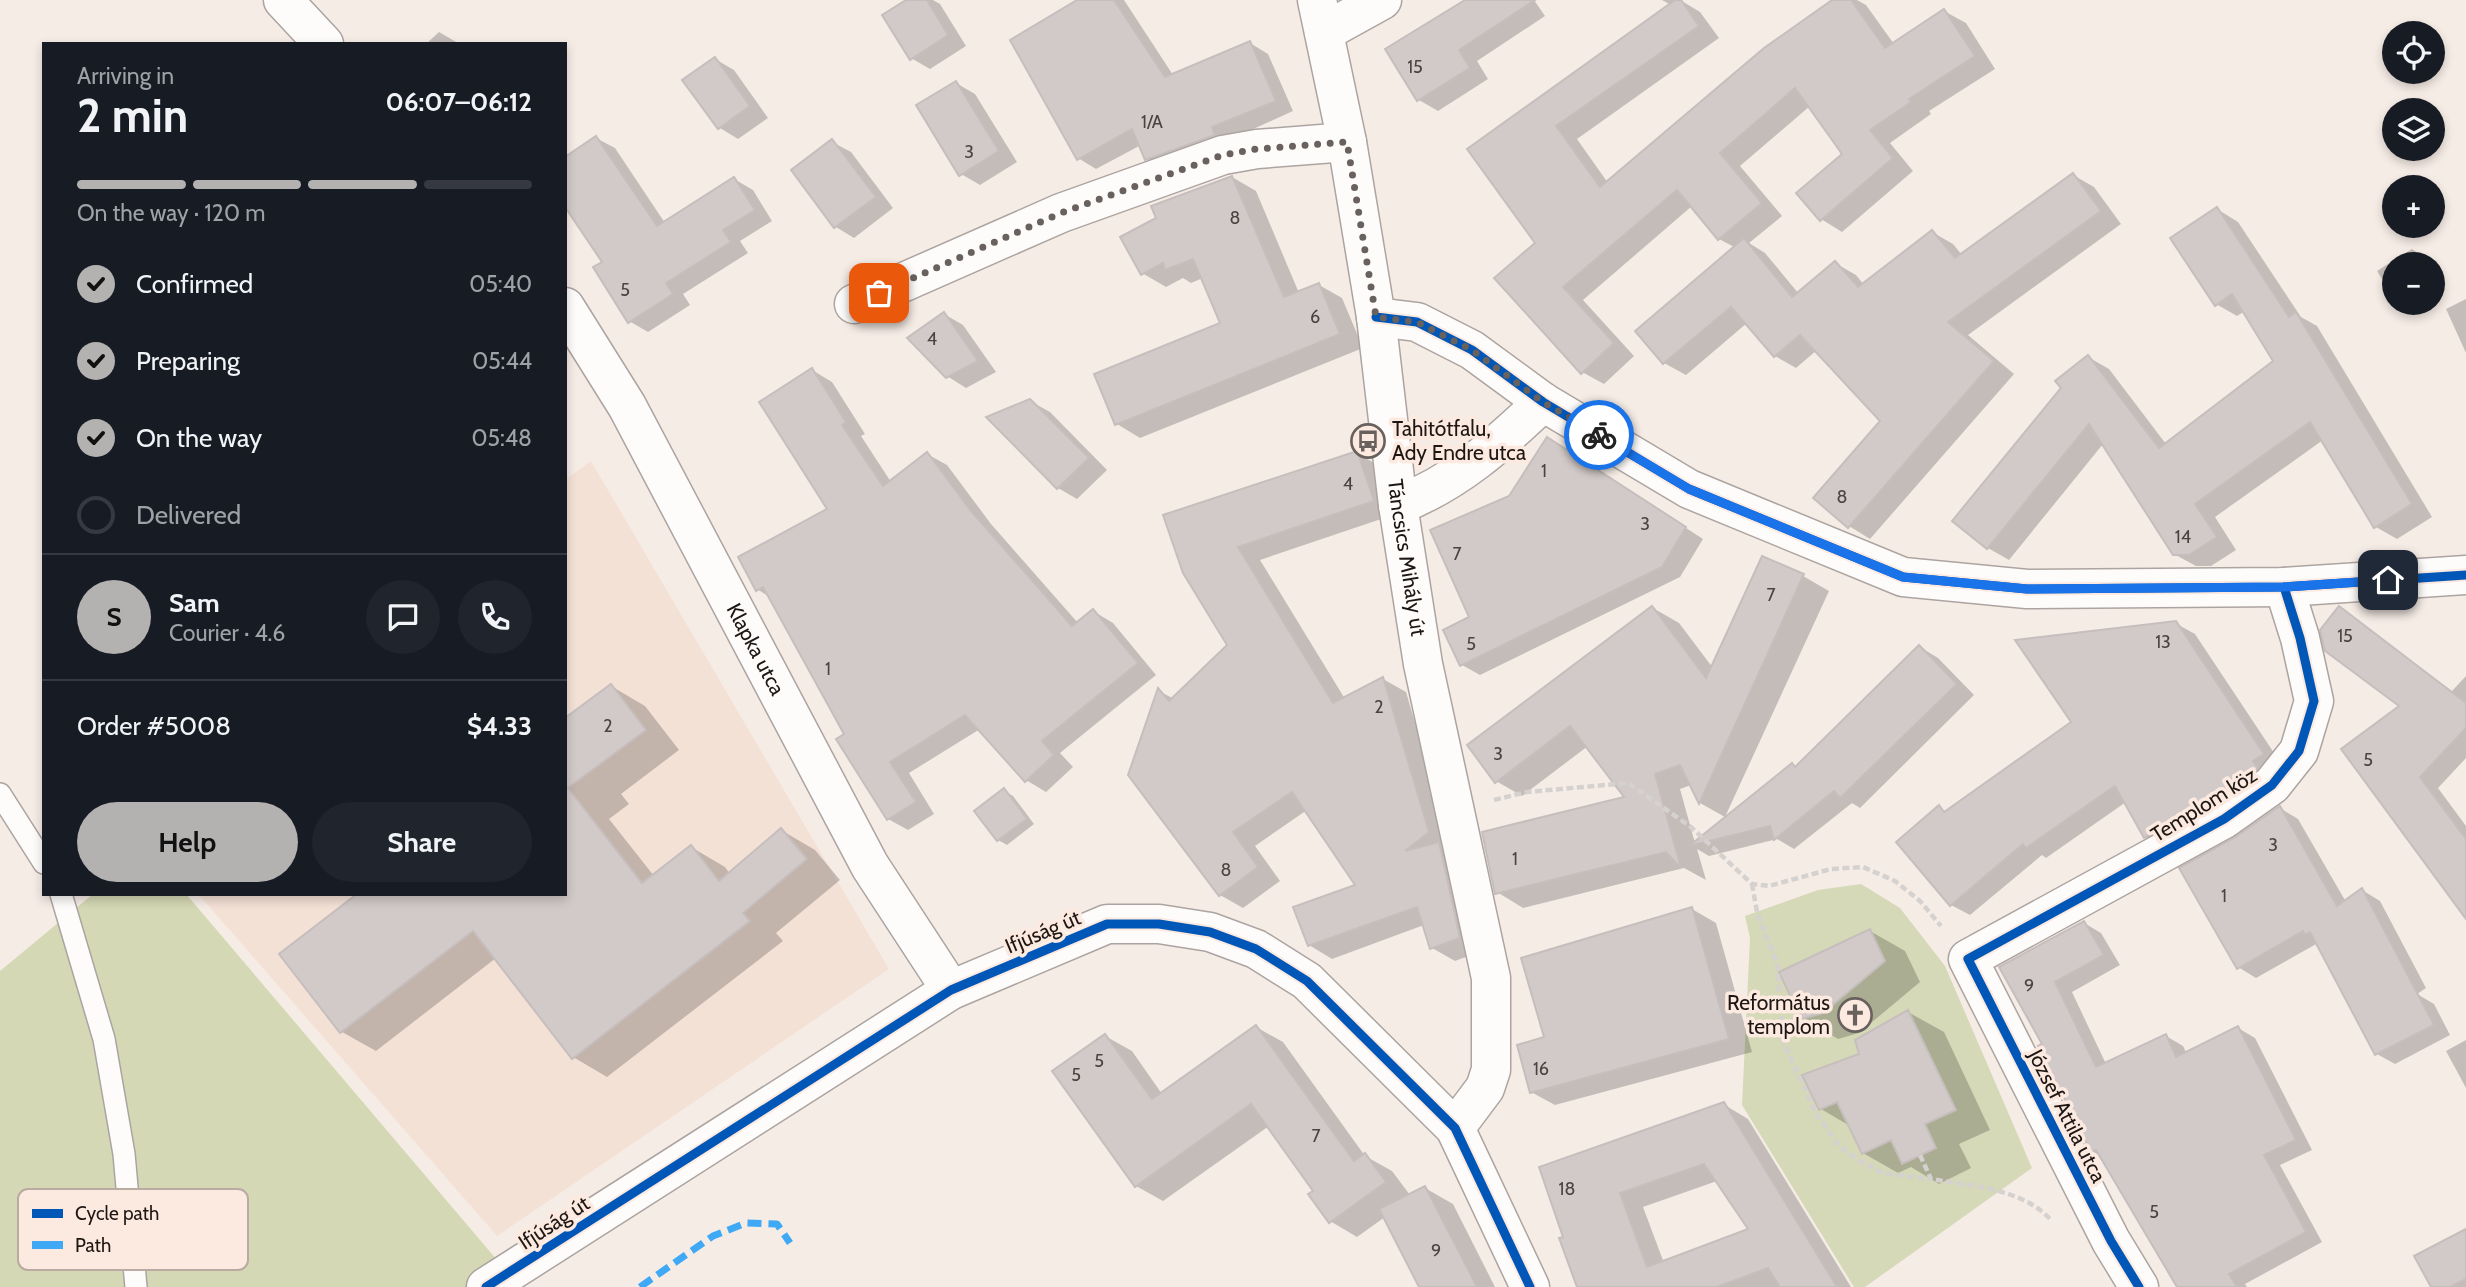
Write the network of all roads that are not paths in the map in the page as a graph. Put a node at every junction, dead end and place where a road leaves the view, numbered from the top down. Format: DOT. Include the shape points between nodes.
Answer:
graph roads {
  1 [pos="283,0"];
  2 [pos="1382,0"];
  3 [pos="1320,16"];
  4 [pos="322,42"];
  5 [pos="1347,142"];
  6 [pos="854,304"];
  7 [pos="567,310"];
  8 [pos="1376,317"];
  9 [pos="1543,402"];
  10 [pos="1398,505"];
  11 [pos="2466,575"];
  12 [pos="2284,587"];
  13 [pos="0,793"];
  14 [pos="42,860"];
  15 [pos="62,896"];
  16 [pos="1968,959"];
  17 [pos="951,990"];
  18 [pos="1455,1128"];
  19 [pos="127,1189"];
  20 [pos="486,1287"];
  21 [pos="1530,1287"];
  22 [pos="2139,1287"];
  1 -- 4 [label="street"];
  2 -- 3 [label="street"];
  3 -- 5 [label="street, Táncsics Mihály út"];
  5 -- 6 [label="street" via="1223,155 1061,213"];
  5 -- 8 [label="street, Táncsics Mihály út"];
  7 -- 17 [label="street, Klapka utca" via="627,406 870,866"];
  8 -- 9 [label="street" via="1417,322 1472,350"];
  8 -- 10 [label="street, Táncsics Mihály út"];
  9 -- 10 [label="street" via="1491,452 1427,494"];
  9 -- 12 [label="street" via="1689,489 1903,577 2027,589"];
  10 -- 18 [label="street, Táncsics Mihály út" via="1423,664 1491,978 1491,1070 1485,1087"];
  11 -- 12 [label="street"];
  12 -- 16 [label="street, Templom köz" via="2314,701 2299,751 2272,785 2224,819"];
  13 -- 14 [label="lane"];
  15 -- 19 [label="lane" via="104,1039"];
  16 -- 22 [label="street, József Attila utca"];
  17 -- 18 [label="street, Ifjúság út" via="1107,924 1160,924 1210,932 1256,949 1307,981"];
  17 -- 20 [label="street, Ifjúság út"];
  18 -- 21 [label="street, Ifjúság út"];
}
